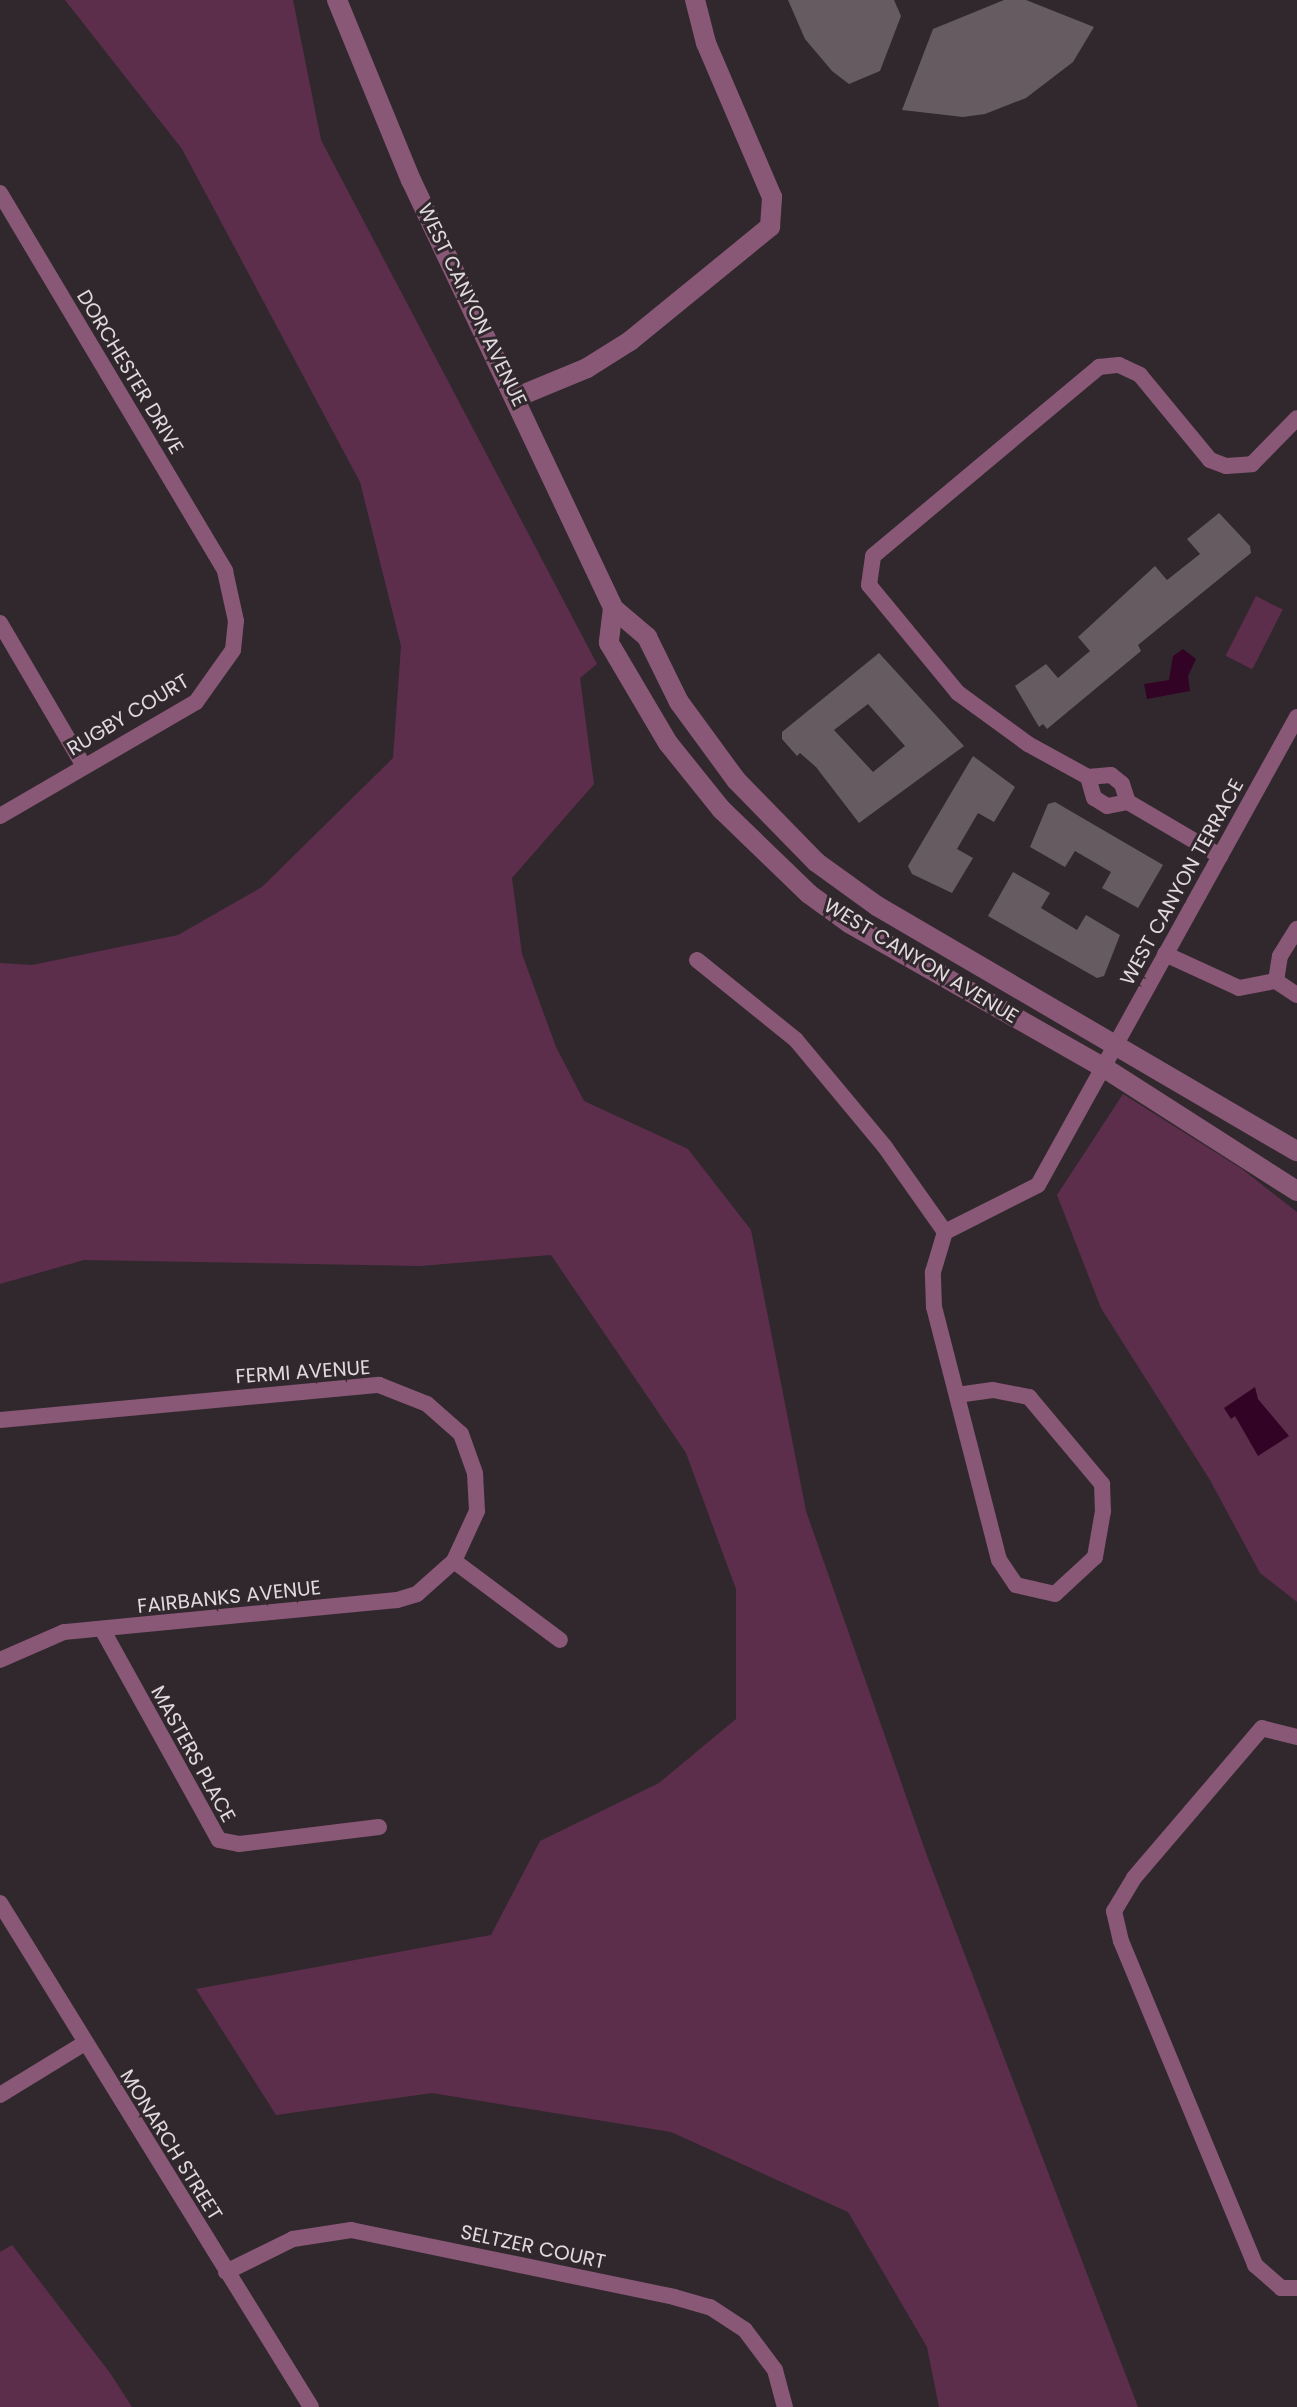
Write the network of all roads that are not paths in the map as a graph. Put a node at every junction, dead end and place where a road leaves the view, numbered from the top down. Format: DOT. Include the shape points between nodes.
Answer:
graph roads {
  1 [pos="337,0"];
  2 [pos="695,0"];
  3 [pos="0,193"];
  4 [pos="517,397"];
  5 [pos="1297,418"];
  6 [pos="225,571"];
  7 [pos="613,608"];
  8 [pos="0,623"];
  9 [pos="1297,717"];
  10 [pos="84,766"];
  11 [pos="1088,777"];
  12 [pos="1128,802"];
  13 [pos="0,816"];
  14 [pos="1220,856"];
  15 [pos="1297,929"];
  16 [pos="1165,954"];
  17 [pos="697,960"];
  18 [pos="1276,981"];
  19 [pos="1297,995"];
  20 [pos="1117,1043"];
  21 [pos="1103,1067"];
  22 [pos="1297,1151"];
  23 [pos="1297,1191"];
  24 [pos="945,1232"];
  25 [pos="957,1395"];
  26 [pos="0,1420"];
  27 [pos="454,1561"];
  28 [pos="102,1629"];
  29 [pos="560,1640"];
  30 [pos="0,1660"];
  31 [pos="1297,1737"];
  32 [pos="379,1827"];
  33 [pos="0,1903"];
  34 [pos="85,2043"];
  35 [pos="0,2095"];
  36 [pos="226,2272"];
  37 [pos="1297,2288"];
  38 [pos="311,2407"];
  39 [pos="785,2407"];
  1 -- 4 [label="street, WEST CANYON AVENUE" via="411,180"];
  2 -- 4 [label="street" via="706,43 772,197 770,227 630,341 587,368"];
  3 -- 6 [label="street, DORCHESTER DRIVE"];
  4 -- 7 [label="street, WEST CANYON AVENUE"];
  5 -- 11 [label="street" via="1252,464 1226,466 1210,460 1140,375 1119,365 1099,367 873,556 869,585 958,693 1028,744"];
  6 -- 10 [label="street, RUGBY COURT" via="236,621 233,650 216,681 196,702"];
  7 -- 20 [label="street, WEST CANYON AVENUE" via="647,637 679,702 736,780 816,862 917,931"];
  7 -- 21 [label="street, WEST CANYON AVENUE" via="609,643 668,743 721,809 809,894 849,923"];
  8 -- 10 [label="street"];
  9 -- 14 [label="street, WEST CANYON TERRACE"];
  10 -- 13 [label="street, RUGBY COURT"];
  11 -- 12 [label="street" via="1115,776"];
  11 -- 12 [label="street" via="1097,802"];
  12 -- 14 [label="street"];
  14 -- 16 [label="street, WEST CANYON TERRACE"];
  15 -- 18 [label="street" via="1280,956"];
  16 -- 18 [label="street" via="1239,988"];
  16 -- 20 [label="street, WEST CANYON TERRACE"];
  17 -- 24 [label="street" via="796,1040 885,1147"];
  18 -- 19 [label="street"];
  20 -- 21 [label="street, WEST CANYON TERRACE"];
  20 -- 22 [label="street, WEST CANYON AVENUE"];
  21 -- 23 [label="street, WEST CANYON AVENUE"];
  21 -- 24 [label="street, WEST CANYON TERRACE" via="1038,1185"];
  24 -- 25 [label="street" via="933,1272 934,1307"];
  25 -- 25 [label="street" via="999,1560 1016,1585 1055,1594 1095,1557 1102,1484 1029,1397 993,1390"];
  26 -- 27 [label="street, FERMI AVENUE" via="379,1385 402,1390 461,1434 475,1473 477,1511"];
  27 -- 28 [label="street, FAIRBANKS AVENUE" via="417,1594 397,1600"];
  27 -- 29 [label="street"];
  28 -- 30 [label="street, FAIRBANKS AVENUE" via="64,1632"];
  28 -- 32 [label="street, MASTERS PLACE" via="219,1840 239,1844"];
  31 -- 37 [label="street" via="1262,1728 1134,1878 1114,1911 1121,1941 1255,2265 1281,2288"];
  33 -- 34 [label="street, MONARCH STREET"];
  34 -- 35 [label="street"];
  34 -- 36 [label="street, MONARCH STREET"];
  36 -- 38 [label="street, MONARCH STREET"];
  36 -- 39 [label="street, SELTZER COURT" via="293,2239 351,2230 674,2297 710,2307 745,2330 775,2370"];
}
